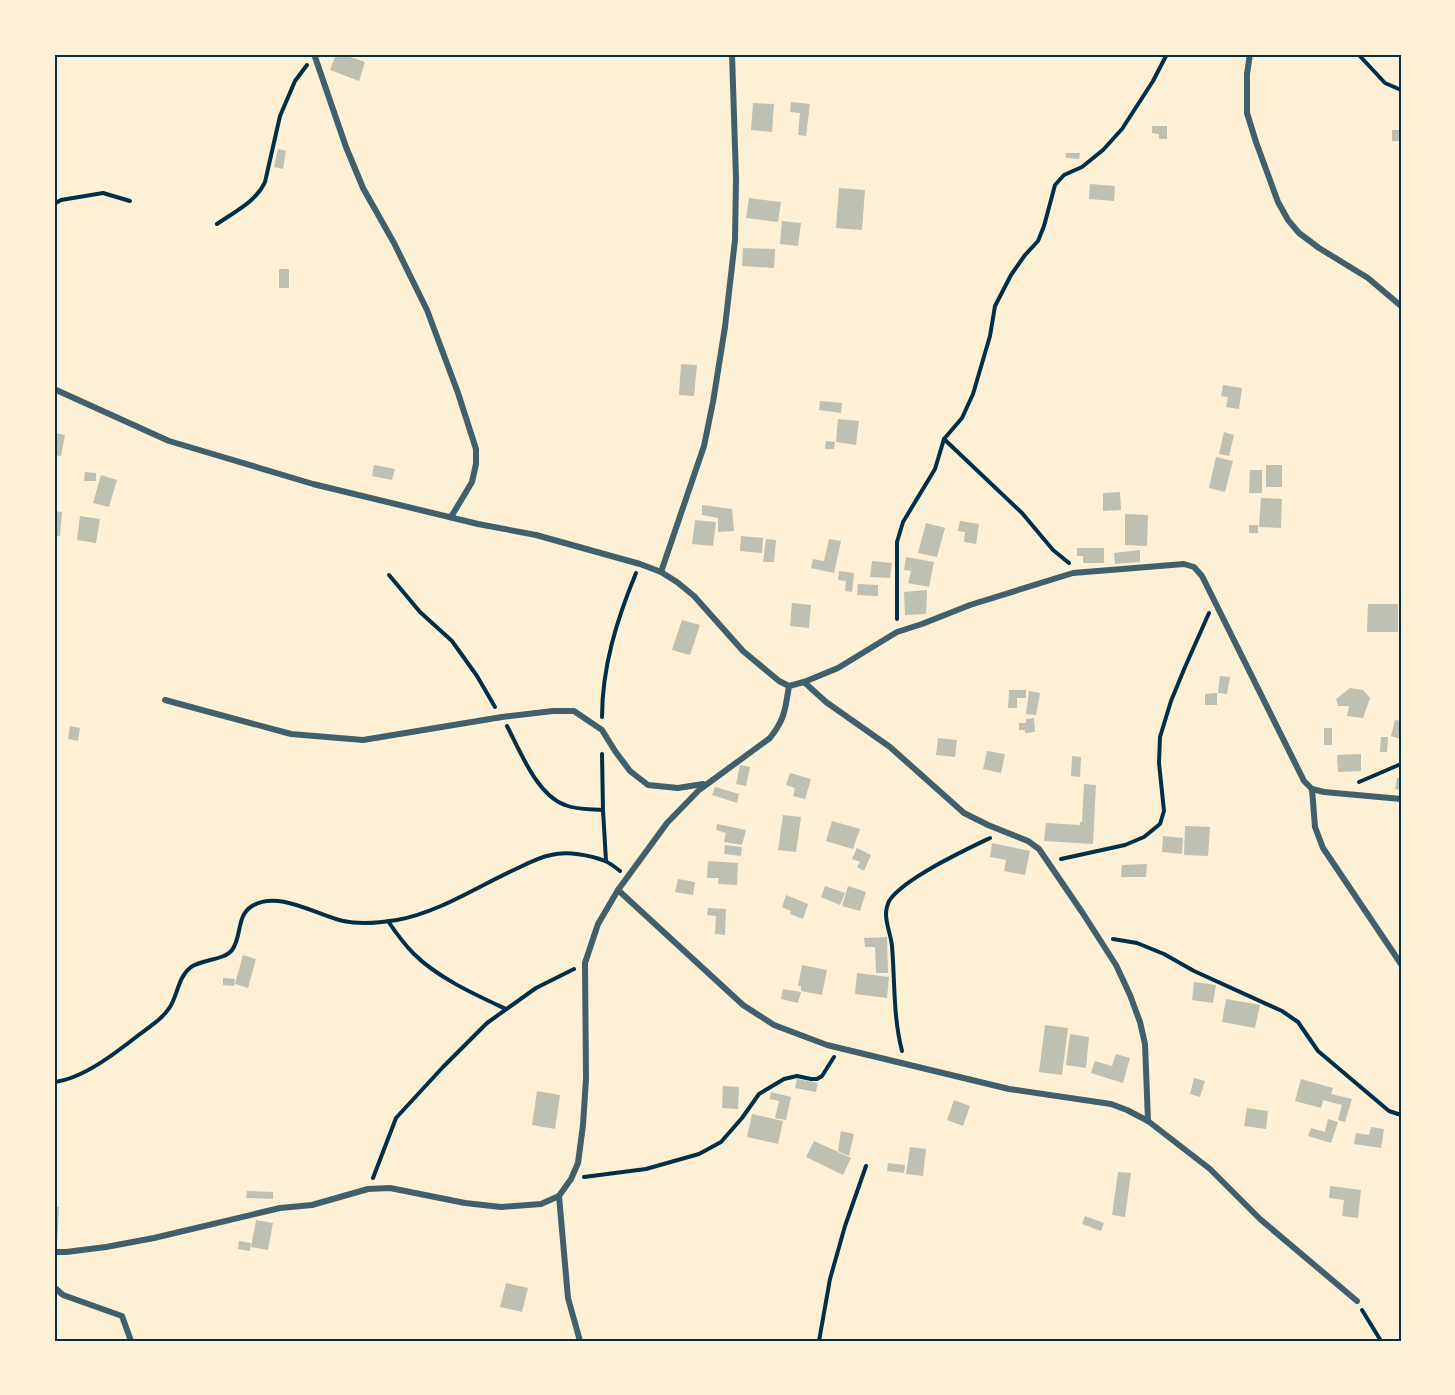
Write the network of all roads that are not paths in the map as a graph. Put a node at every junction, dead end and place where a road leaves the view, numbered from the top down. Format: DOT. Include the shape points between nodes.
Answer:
graph roads {
  1 [pos="314,54"];
  2 [pos="732,54"];
  3 [pos="1250,54"];
  4 [pos="1401,306"];
  5 [pos="54,389"];
  6 [pos="451,517"];
  7 [pos="661,572"];
  8 [pos="804,682"];
  9 [pos="789,686"];
  10 [pos="165,700"];
  11 [pos="707,784"];
  12 [pos="1312,789"];
  13 [pos="1401,799"];
  14 [pos="618,890"];
  15 [pos="1401,964"];
  16 [pos="1148,1121"];
  17 [pos="559,1196"];
  18 [pos="54,1252"];
  19 [pos="54,1287"];
  20 [pos="1357,1302"];
  21 [pos="131,1341"];
  22 [pos="580,1341"];
  1 -- 6 [label="street" via="363,188 427,310 476,449 472,482"];
  2 -- 7 [label="street" via="735,240 725,327 704,446"];
  3 -- 4 [label="street" via="1246,113 1288,220 1318,248 1368,278"];
  5 -- 6 [label="street" via="169,441 313,484"];
  6 -- 7 [label="street" via="536,535"];
  7 -- 9 [label="street" via="694,596 743,651"];
  8 -- 9 [label="street"];
  8 -- 12 [label="street" via="838,668 897,632 1073,573 1184,564 1194,567 1202,576 1304,782"];
  8 -- 16 [label="street" via="890,747 964,813 1039,849 1098,936 1130,995 1145,1044"];
  9 -- 11 [label="street" via="784,716 770,738"];
  10 -- 11 [label="street" via="291,734 363,740 502,717 574,711 602,730 630,771 648,785 678,788"];
  11 -- 14 [label="street" via="667,823"];
  12 -- 13 [label="street"];
  12 -- 15 [label="street" via="1315,827 1323,848"];
  14 -- 16 [label="street" via="743,1005 774,1025 827,1045 1009,1089 1112,1104"];
  14 -- 17 [label="street" via="598,924 585,963 584,1125 578,1163"];
  16 -- 20 [label="street" via="1210,1169 1260,1219"];
  17 -- 18 [label="street" via="541,1204 501,1207 390,1188 368,1189 312,1205 280,1208 154,1238"];
  17 -- 22 [label="street" via="568,1298"];
  19 -- 21 [label="street" via="63,1295 122,1316"];
}
